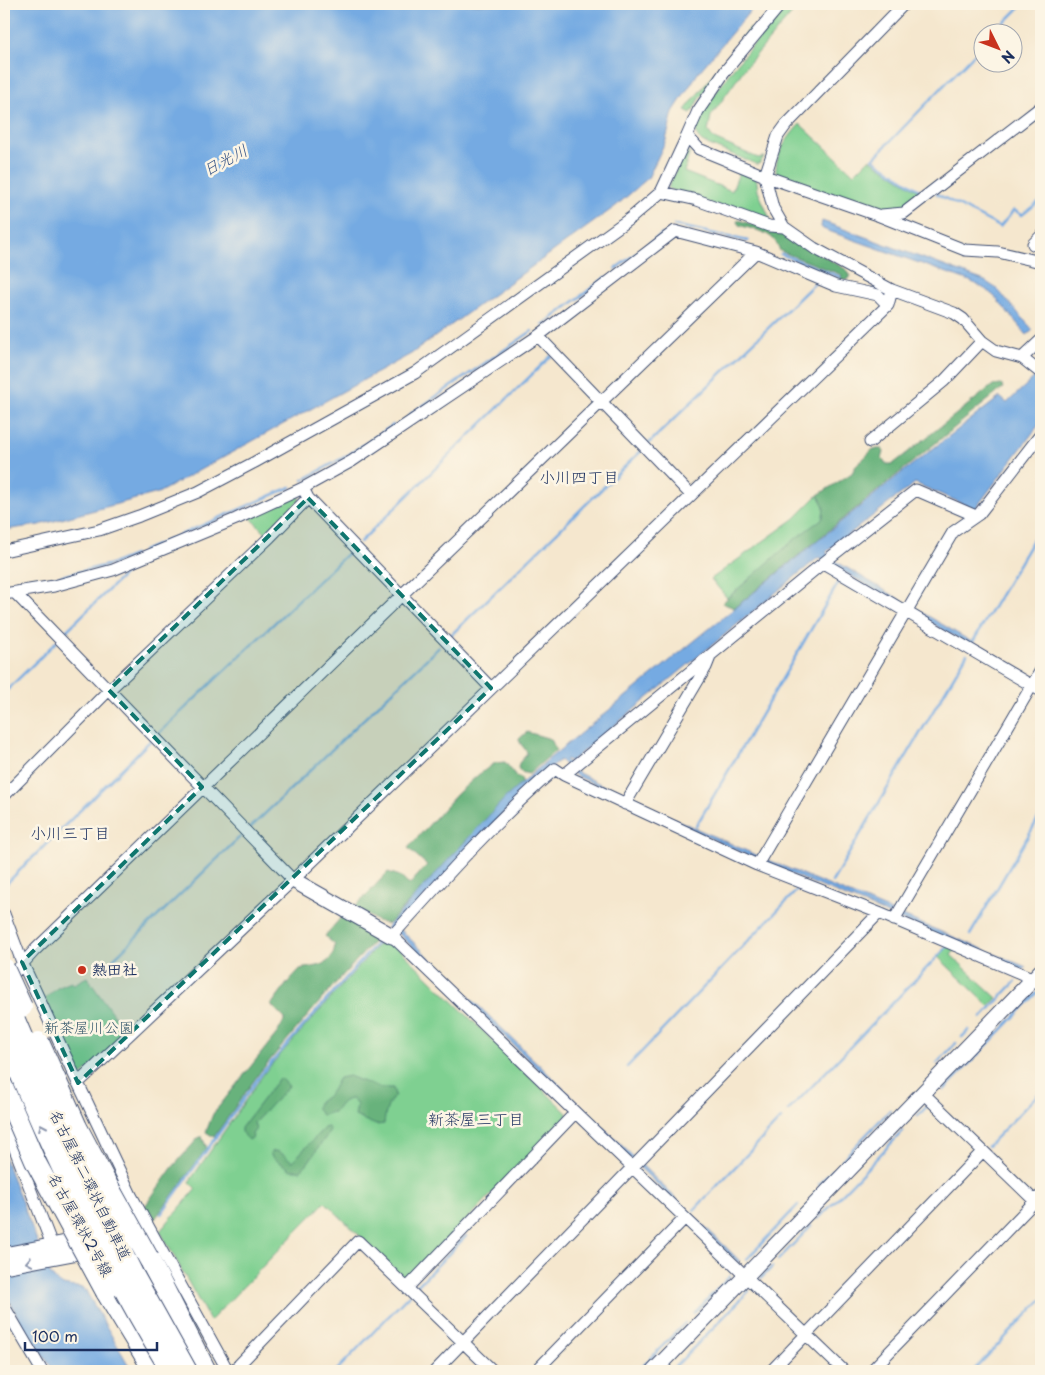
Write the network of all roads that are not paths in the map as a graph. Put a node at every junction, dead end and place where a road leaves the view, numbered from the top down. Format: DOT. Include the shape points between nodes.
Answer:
graph roads {
  1 [pos="781,4"];
  2 [pos="904,4"];
  3 [pos="1041,107"];
  4 [pos="687,136"];
  5 [pos="764,176"];
  6 [pos="661,192"];
  7 [pos="877,215"];
  8 [pos="784,227"];
  9 [pos="1041,236"];
  10 [pos="1041,248"];
  11 [pos="756,252"];
  12 [pos="1041,262"];
  13 [pos="892,290"];
  14 [pos="888,305"];
  15 [pos="538,336"];
  16 [pos="1041,340"];
  17 [pos="982,341"];
  18 [pos="1022,358"];
  19 [pos="1039,371"];
  20 [pos="601,402"];
  21 [pos="1041,434"];
  22 [pos="870,442"];
  23 [pos="305,493"];
  24 [pos="691,495"];
  25 [pos="976,516"];
  26 [pos="4,551"];
  27 [pos="828,560"];
  28 [pos="9,593"];
  29 [pos="401,595"];
  30 [pos="908,607"];
  31 [pos="710,655"];
  32 [pos="1037,682"];
  33 [pos="491,688"];
  34 [pos="109,690"];
  35 [pos="568,771"];
  36 [pos="202,787"];
  37 [pos="4,796"];
  38 [pos="627,801"];
  39 [pos="760,860"];
  40 [pos="293,880"];
  41 [pos="880,913"];
  42 [pos="4,914"];
  43 [pos="896,916"];
  44 [pos="392,932"];
  45 [pos="1039,977"];
  46 [pos="7,978"];
  47 [pos="4,1034"];
  48 [pos="4,1075"];
  49 [pos="78,1083"];
  50 [pos="4,1089"];
  51 [pos="924,1094"];
  52 [pos="575,1113"];
  53 [pos="4,1121"];
  54 [pos="983,1151"];
  55 [pos="636,1165"];
  56 [pos="1039,1201"];
  57 [pos="685,1218"];
  58 [pos="144,1219"];
  59 [pos="120,1232"];
  60 [pos="89,1242"];
  61 [pos="52,1249"];
  62 [pos="4,1255"];
  63 [pos="4,1266"];
  64 [pos="746,1276"];
  65 [pos="407,1288"];
  66 [pos="4,1306"];
  67 [pos="809,1332"];
  68 [pos="463,1342"];
  69 [pos="42,1371"];
  70 [pos="154,1371"];
  71 [pos="165,1371"];
  72 [pos="171,1371"];
  73 [pos="187,1371"];
  74 [pos="197,1371"];
  75 [pos="206,1371"];
  76 [pos="228,1371"];
  77 [pos="233,1371"];
  78 [pos="435,1371"];
  79 [pos="493,1371"];
  80 [pos="536,1371"];
  81 [pos="654,1371"];
  82 [pos="771,1371"];
  83 [pos="844,1371"];
  84 [pos="871,1371"];
  1 -- 4 [label="street" via="720,78 698,111"];
  2 -- 5 [label="street" via="786,125 778,136"];
  3 -- 7 [label="street" via="904,213"];
  4 -- 5 [label="street" via="699,149"];
  4 -- 6 [label="street"];
  5 -- 7 [label="street"];
  5 -- 8 [label="street" via="773,208"];
  6 -- 8 [label="street" via="697,200 769,226"];
  6 -- 26 [label="street" via="632,217 415,373 255,462 198,492 139,516 99,530"];
  7 -- 12 [label="street" via="965,250 998,252"];
  8 -- 13 [label="street" via="814,248"];
  9 -- 10 [label="street" via="1033,244"];
  11 -- 14 [label="street" via="836,286 878,296"];
  11 -- 15 [label="street" via="675,231"];
  11 -- 20 [label="street"];
  13 -- 14 [label="street"];
  13 -- 17 [label="street" via="954,313"];
  14 -- 24 [label="street"];
  15 -- 20 [label="street"];
  15 -- 23 [label="street"];
  16 -- 18 [label="street"];
  17 -- 18 [label="street" via="996,351"];
  17 -- 22 [label="street" via="944,381"];
  18 -- 19 [label="street"];
  20 -- 24 [label="street"];
  20 -- 29 [label="street"];
  21 -- 25 [label="street"];
  23 -- 28 [label="street" via="113,570 54,586"];
  23 -- 29 [label="street"];
  23 -- 34 [label="street" via="270,537"];
  24 -- 33 [label="street"];
  25 -- 27 [label="street" via="916,490"];
  25 -- 30 [label="street" via="952,532"];
  27 -- 30 [label="street"];
  27 -- 31 [label="street"];
  28 -- 34 [label="street"];
  29 -- 33 [label="street"];
  29 -- 36 [label="street"];
  30 -- 32 [label="street"];
  30 -- 39 [label="street"];
  31 -- 35 [label="street"];
  31 -- 38 [label="street"];
  32 -- 43 [label="street"];
  33 -- 40 [label="street"];
  34 -- 36 [label="street"];
  34 -- 37 [label="street"];
  35 -- 38 [label="street"];
  35 -- 44 [label="street" via="555,769 528,792"];
  36 -- 40 [label="street"];
  36 -- 46 [label="street"];
  38 -- 39 [label="street"];
  39 -- 41 [label="street"];
  40 -- 44 [label="street"];
  40 -- 49 [label="street"];
  41 -- 43 [label="street"];
  41 -- 55 [label="street"];
  42 -- 46 [label="street"];
  43 -- 45 [label="street"];
  44 -- 52 [label="street"];
  45 -- 51 [label="street"];
  46 -- 49 [label="street"];
  46 -- 59 [label="highway, 名古屋環状2号線" via="29,1042"];
  46 -- 73 [label="highway, 名古屋第二環状自動車道, bridge" via="68,1145 133,1274"];
  46 -- 75 [label="highway, bridge" via="77,1127"];
  72 -- 47 [label="highway, 名古屋第二環状自動車道, one-way, bridge" via="79,1204 33,1106"];
  48 -- 60 [label="highway, 名古屋環状2号線" via="36,1146"];
  49 -- 58 [label="street"];
  50 -- 70 [label="highway, bridge" via="36,1161 106,1292"];
  51 -- 54 [label="street"];
  51 -- 64 [label="street"];
  52 -- 55 [label="street"];
  52 -- 65 [label="street"];
  53 -- 61 [label="street"];
  54 -- 56 [label="street"];
  54 -- 67 [label="street"];
  55 -- 57 [label="street"];
  55 -- 68 [label="street"];
  56 -- 84 [label="street"];
  57 -- 64 [label="street"];
  57 -- 80 [label="street"];
  58 -- 59 [label="street"];
  58 -- 76 [label="street"];
  59 -- 60 [label="street"];
  59 -- 74 [label="highway, 名古屋環状2号線"];
  60 -- 61 [label="street"];
  60 -- 71 [label="highway, 名古屋環状2号線"];
  61 -- 62 [label="street"];
  61 -- 63 [label="street, one-way"];
  64 -- 67 [label="street"];
  64 -- 81 [label="street"];
  65 -- 68 [label="street"];
  65 -- 77 [label="street" via="358,1241"];
  66 -- 69 [label="street"];
  67 -- 82 [label="street"];
  67 -- 83 [label="street"];
  68 -- 78 [label="street"];
  68 -- 79 [label="street"];
}
